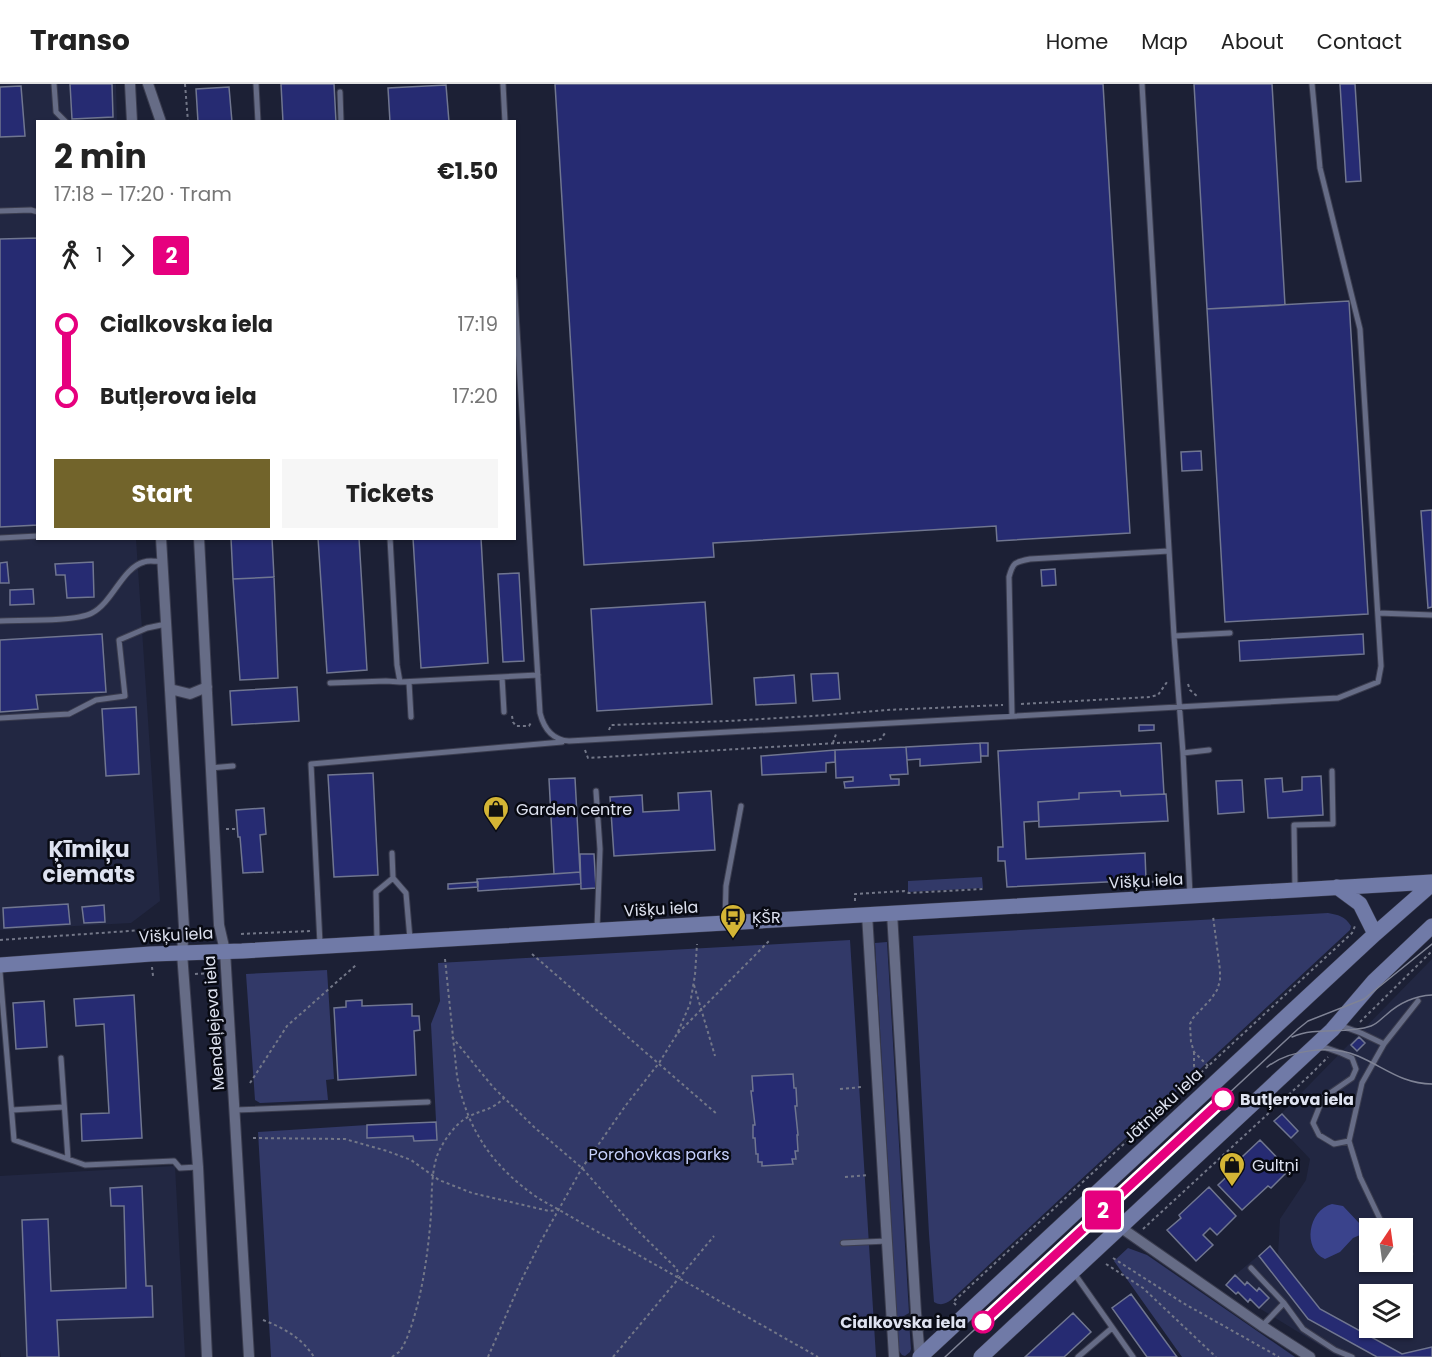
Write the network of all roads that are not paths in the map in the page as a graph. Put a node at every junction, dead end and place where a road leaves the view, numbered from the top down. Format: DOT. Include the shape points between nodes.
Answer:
graph roads {
  1 [pos="54,84"];
  2 [pos="130,84"];
  3 [pos="148,84"];
  4 [pos="256,84"];
  5 [pos="503,84"];
  6 [pos="1142,84"];
  7 [pos="1312,84"];
  8 [pos="340,92"];
  9 [pos="64,120"];
  10 [pos="132,120"];
  11 [pos="160,120"];
  12 [pos="258,120"];
  13 [pos="341,120"];
  14 [pos="505,120"];
  15 [pos="0,211"];
  16 [pos="36,211"];
  17 [pos="516,313"];
  18 [pos="36,536"];
  19 [pos="0,538"];
  20 [pos="160,540"];
  21 [pos="199,540"];
  22 [pos="390,540"];
  23 [pos="1169,551"];
  24 [pos="162,561"];
  25 [pos="1378,613"];
  26 [pos="1432,615"];
  27 [pos="0,621"];
  28 [pos="166,624"];
  29 [pos="1230,633"];
  30 [pos="1174,636"];
  31 [pos="538,675"];
  32 [pos="502,677"];
  33 [pos="400,682"];
  34 [pos="409,682"];
  35 [pos="330,683"];
  36 [pos="207,687"];
  37 [pos="170,689"];
  38 [pos="1179,707"];
  39 [pos="504,712"];
  40 [pos="1012,716"];
  41 [pos="411,717"];
  42 [pos="0,718"];
  43 [pos="569,741"];
  44 [pos="1209,750"];
  45 [pos="1183,753"];
  46 [pos="232,766"];
  47 [pos="210,768"];
  48 [pos="1332,771"];
  49 [pos="596,791"];
  50 [pos="741,806"];
  51 [pos="392,853"];
  52 [pos="393,878"];
  53 [pos="1432,883"];
  54 [pos="1337,887"];
  55 [pos="1295,890"];
  56 [pos="1190,896"];
  57 [pos="892,913"];
  58 [pos="867,914"];
  59 [pos="725,923"];
  60 [pos="1432,926"];
  61 [pos="597,930"];
  62 [pos="1375,934"];
  63 [pos="410,941"];
  64 [pos="377,943"];
  65 [pos="320,946"];
  66 [pos="225,951"];
  67 [pos="182,953"];
  68 [pos="0,965"];
  69 [pos="0,972"];
  70 [pos="1418,1001"];
  71 [pos="1337,1024"];
  72 [pos="1384,1044"];
  73 [pos="1316,1045"];
  74 [pos="61,1058"];
  75 [pos="428,1102"];
  76 [pos="64,1107"];
  77 [pos="12,1110"];
  78 [pos="235,1110"];
  79 [pos="1349,1141"];
  80 [pos="68,1159"];
  81 [pos="198,1167"];
  82 [pos="1380,1218"];
  83 [pos="1120,1227"];
  84 [pos="887,1240"];
  85 [pos="843,1243"];
  86 [pos="1251,1268"];
  87 [pos="1072,1271"];
  88 [pos="1284,1302"];
  89 [pos="1262,1326"];
  90 [pos="1112,1328"];
  91 [pos="1335,1350"];
  92 [pos="207,1357"];
  93 [pos="249,1357"];
  94 [pos="894,1357"];
  95 [pos="920,1357"];
  96 [pos="981,1357"];
  97 [pos="1078,1357"];
  98 [pos="1133,1357"];
  99 [pos="1310,1357"];
  100 [pos="1331,1357"];
  101 [pos="1352,1357"];
  1 -- 9 [label="lane" via="56,112"];
  2 -- 10 [label="street"];
  3 -- 11 [label="street"];
  4 -- 12 [label="lane"];
  5 -- 14 [label="lane"];
  6 -- 23 [label="lane"];
  7 -- 25 [label="lane" via="1320,168 1360,328"];
  8 -- 13 [label="lane"];
  15 -- 16 [label="lane"];
  17 -- 31 [label="lane"];
  18 -- 19 [label="lane"];
  20 -- 24 [label="street, Mendeļejeva iela"];
  21 -- 36 [label="street, Mendeļejeva iela"];
  22 -- 33 [label="lane"];
  23 -- 30 [label="lane"];
  23 -- 40 [label="lane" via="1015,562 1009,578"];
  24 -- 27 [label="lane" via="143,562 129,571 113,594 91,614"];
  24 -- 28 [label="street, Mendeļejeva iela"];
  25 -- 26 [label="lane"];
  25 -- 38 [label="lane" via="1378,682 1338,698"];
  28 -- 37 [label="street, Mendeļejeva iela"];
  28 -- 42 [label="lane" via="118,640 125,696 96,700 69,714"];
  29 -- 30 [label="lane"];
  30 -- 38 [label="lane"];
  31 -- 32 [label="lane"];
  31 -- 43 [label="lane" via="542,722 552,735"];
  32 -- 34 [label="lane"];
  32 -- 39 [label="lane"];
  33 -- 34 [label="lane"];
  33 -- 35 [label="lane"];
  34 -- 41 [label="lane"];
  36 -- 37 [label="street" via="190,694"];
  36 -- 47 [label="street, Mendeļejeva iela"];
  37 -- 67 [label="street, Mendeļejeva iela" via="184,927"];
  38 -- 40 [label="lane"];
  38 -- 45 [label="lane"];
  40 -- 43 [label="lane"];
  43 -- 65 [label="lane" via="311,764"];
  44 -- 45 [label="lane"];
  45 -- 56 [label="lane"];
  46 -- 47 [label="lane"];
  47 -- 66 [label="street, Mendeļejeva iela" via="219,925"];
  48 -- 55 [label="lane" via="1333,824 1294,825"];
  49 -- 61 [label="lane" via="600,849"];
  50 -- 59 [label="lane" via="726,886"];
  51 -- 52 [label="lane"];
  52 -- 63 [label="lane" via="406,893"];
  52 -- 64 [label="lane" via="376,892"];
  53 -- 54 [label="street, Višķu iela"];
  53 -- 62 [label="street, Jātnieku iela"];
  54 -- 55 [label="street, Višķu iela"];
  54 -- 62 [label="street" via="1360,904"];
  55 -- 56 [label="street, Višķu iela"];
  56 -- 57 [label="street, Višķu iela"];
  57 -- 58 [label="street, Višķu iela"];
  57 -- 95 [label="street"];
  58 -- 59 [label="street, Višķu iela"];
  58 -- 84 [label="street"];
  59 -- 61 [label="street, Višķu iela"];
  60 -- 71 [label="street" via="1374,981"];
  61 -- 63 [label="street, Višķu iela"];
  62 -- 95 [label="street, Jātnieku iela"];
  63 -- 64 [label="street, Višķu iela"];
  64 -- 65 [label="street, Višķu iela"];
  65 -- 66 [label="street, Višķu iela"];
  66 -- 67 [label="street, Višķu iela"];
  66 -- 78 [label="street, Mendeļejeva iela"];
  67 -- 68 [label="street, Višķu iela"];
  67 -- 81 [label="street, Mendeļejeva iela"];
  69 -- 77 [label="lane"];
  70 -- 72 [label="lane"];
  71 -- 72 [label="lane"];
  71 -- 73 [label="street"];
  72 -- 79 [label="lane" via="1362,1083"];
  73 -- 79 [label="lane" via="1352,1058 1356,1069 1352,1078 1323,1098 1313,1123 1319,1135 1334,1144"];
  73 -- 83 [label="street"];
  74 -- 76 [label="lane"];
  75 -- 78 [label="lane"];
  76 -- 77 [label="lane"];
  76 -- 80 [label="lane"];
  77 -- 80 [label="lane" via="14,1140"];
  78 -- 93 [label="street, Mendeļejeva iela"];
  79 -- 82 [label="lane" via="1360,1177"];
  80 -- 81 [label="lane" via="85,1166 174,1161 180,1168"];
  81 -- 92 [label="street, Mendeļejeva iela"];
  83 -- 87 [label="street"];
  83 -- 89 [label="street"];
  84 -- 85 [label="lane"];
  84 -- 94 [label="street"];
  86 -- 88 [label="lane"];
  87 -- 90 [label="lane"];
  87 -- 96 [label="street"];
  88 -- 89 [label="lane"];
  88 -- 91 [label="lane" via="1303,1329"];
  89 -- 99 [label="street"];
  90 -- 97 [label="lane"];
  90 -- 98 [label="lane"];
  91 -- 100 [label="lane"];
  91 -- 101 [label="lane"];
}
